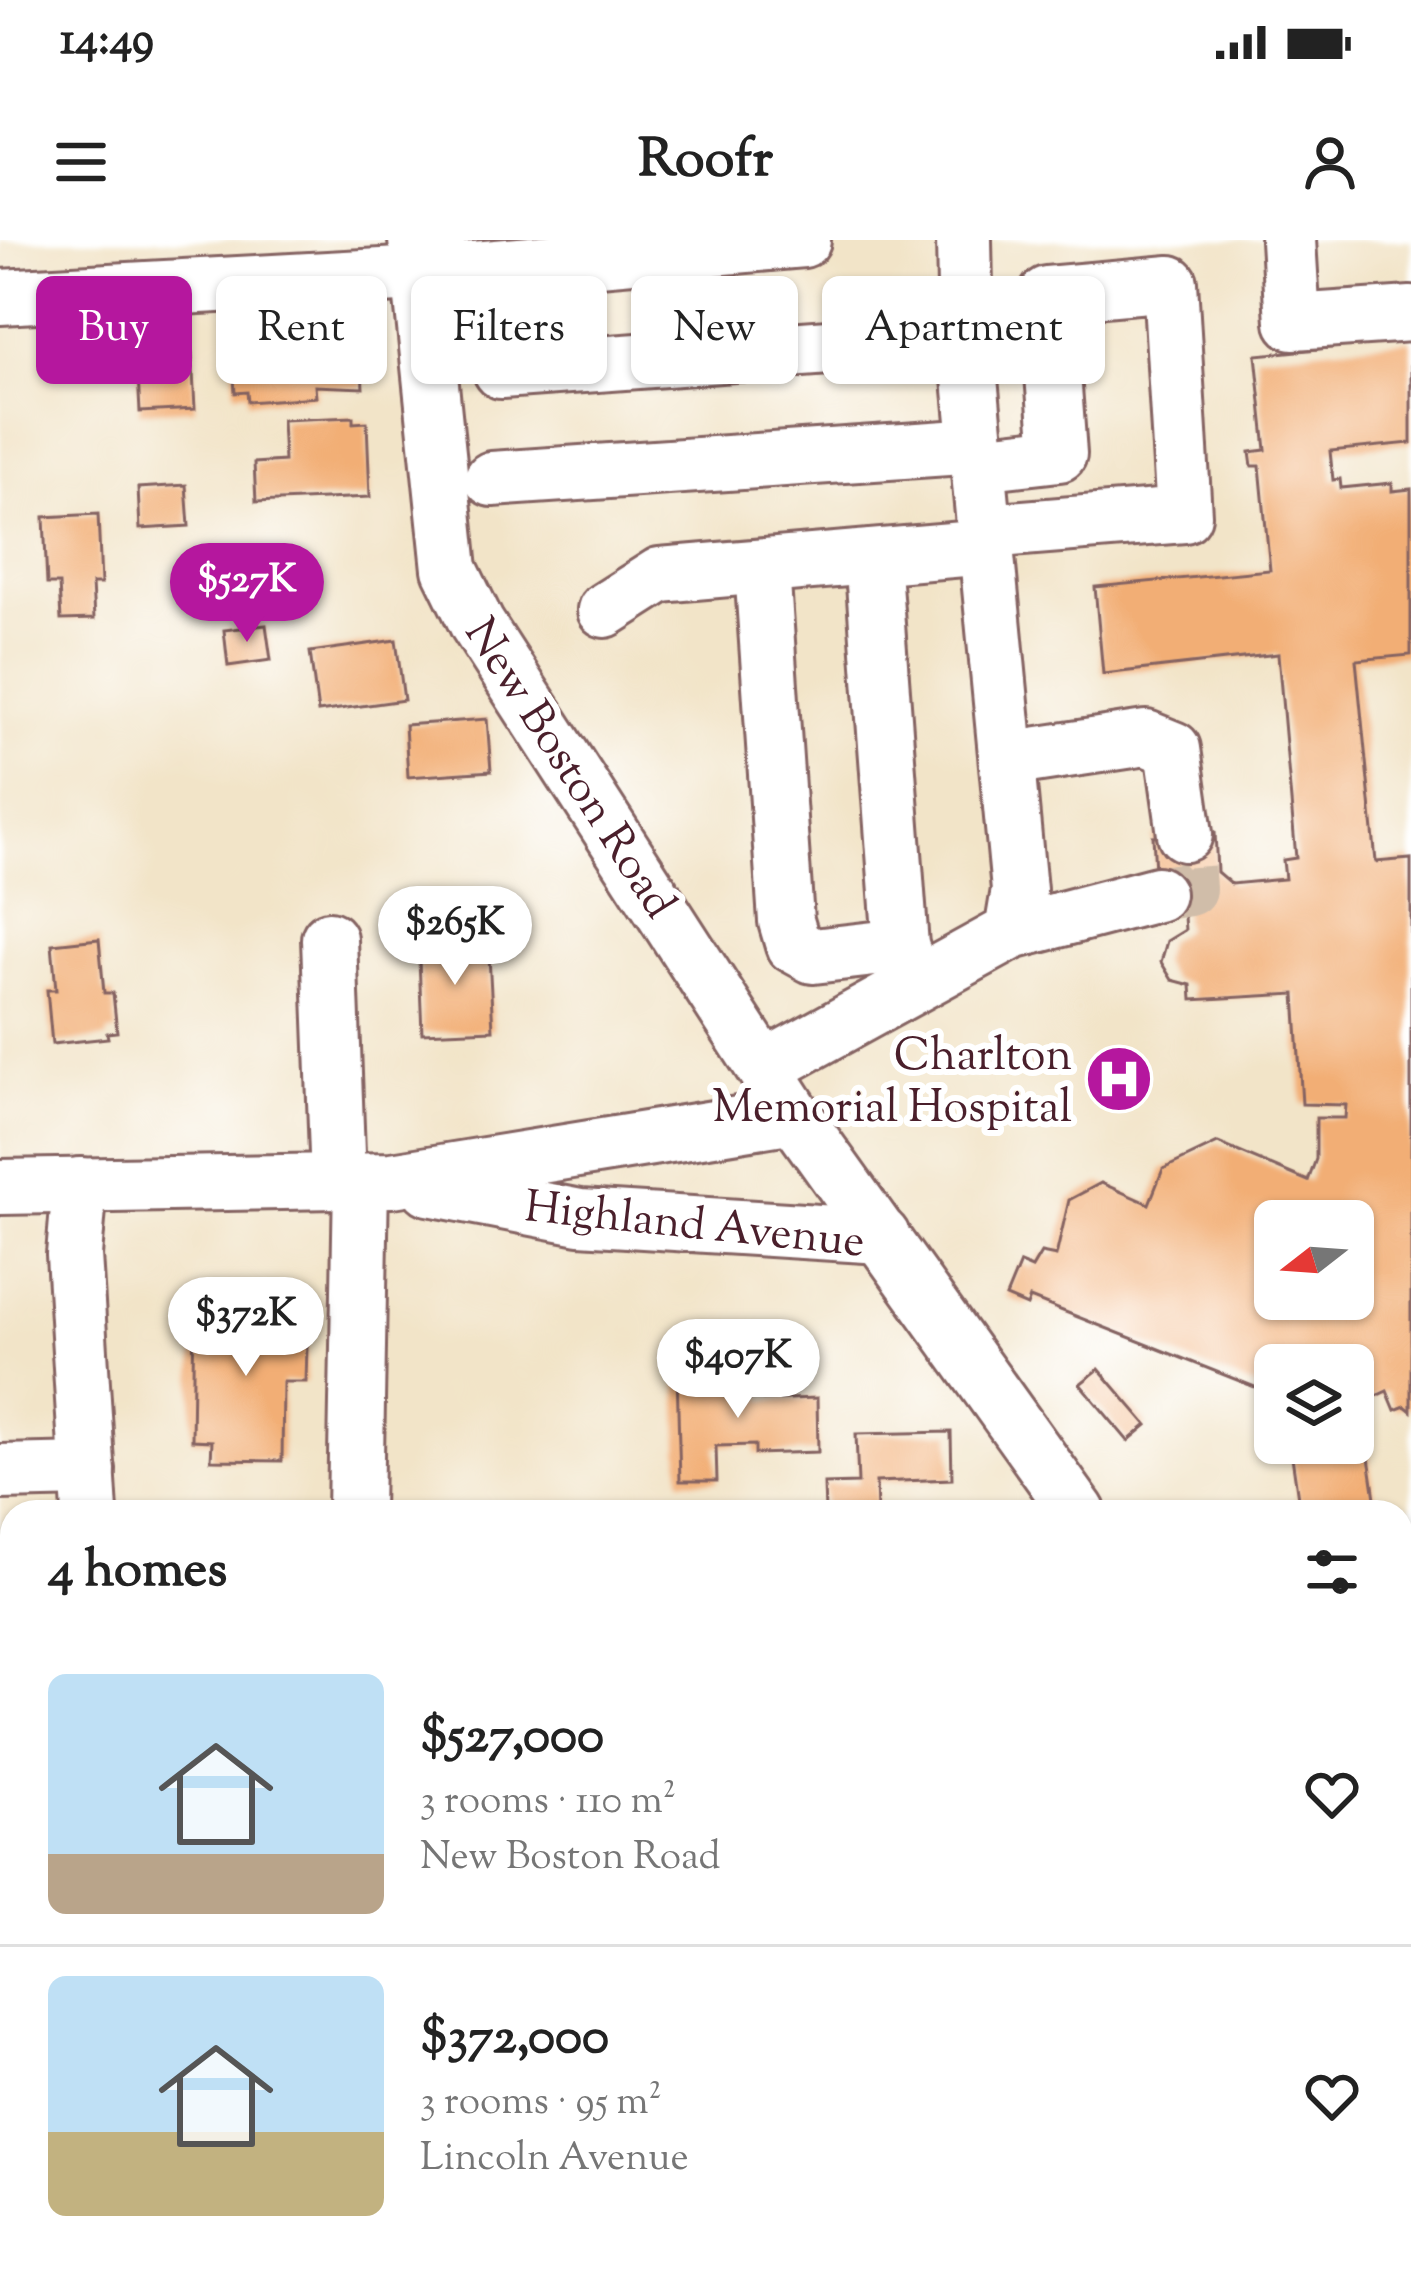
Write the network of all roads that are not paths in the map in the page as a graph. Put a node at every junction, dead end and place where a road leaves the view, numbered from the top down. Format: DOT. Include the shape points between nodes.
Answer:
graph roads {
  1 [pos="803,240"];
  2 [pos="964,240"];
  3 [pos="1288,240"];
  4 [pos="417,257"];
  5 [pos="965,276"];
  6 [pos="0,297"];
  7 [pos="1411,314"];
  8 [pos="822,348"];
  9 [pos="607,363"];
  10 [pos="971,384"];
  11 [pos="978,454"];
  12 [pos="492,479"];
  13 [pos="987,539"];
  14 [pos="872,557"];
  15 [pos="762,568"];
  16 [pos="605,610"];
  17 [pos="1007,759"];
  18 [pos="1185,834"];
  19 [pos="1156,894"];
  20 [pos="1012,932"];
  21 [pos="329,939"];
  22 [pos="909,967"];
  23 [pos="766,1067"];
  24 [pos="794,1115"];
  25 [pos="363,1181"];
  26 [pos="80,1185"];
  27 [pos="0,1187"];
  28 [pos="882,1236"];
  29 [pos="0,1472"];
  30 [pos="89,1491"];
  31 [pos="355,1500"];
  32 [pos="1069,1500"];
  1 -- 4 [label="street"];
  2 -- 5 [label="street"];
  3 -- 7 [label="street" via="1293,322"];
  4 -- 6 [label="street"];
  4 -- 23 [label="street, New Boston Road" via="449,569"];
  8 -- 9 [label="street"];
  10 -- 11 [label="street"];
  11 -- 12 [label="street"];
  11 -- 13 [label="street"];
  11 -- 13 [label="street" via="1059,454 1047,294 1170,283 1184,515"];
  13 -- 14 [label="street"];
  13 -- 17 [label="street"];
  14 -- 15 [label="street"];
  14 -- 22 [label="street"];
  15 -- 16 [label="street" via="659,575"];
  15 -- 22 [label="street" via="793,945 813,956"];
  17 -- 18 [label="street" via="1146,738 1173,748"];
  17 -- 20 [label="street" via="1019,890"];
  19 -- 20 [label="street"];
  20 -- 22 [label="street"];
  21 -- 25 [label="street"];
  22 -- 23 [label="street"];
  23 -- 24 [label="street, New Boston Road"];
  24 -- 25 [label="street, Highland Avenue"];
  24 -- 28 [label="street, New Boston Road"];
  25 -- 26 [label="street, Highland Avenue"];
  25 -- 28 [label="street, Highland Avenue" via="580,1217"];
  25 -- 31 [label="street"];
  26 -- 27 [label="street, Highland Avenue"];
  26 -- 30 [label="street" via="74,1255"];
  28 -- 32 [label="street, Highland Avenue"];
  29 -- 30 [label="street"];
}
